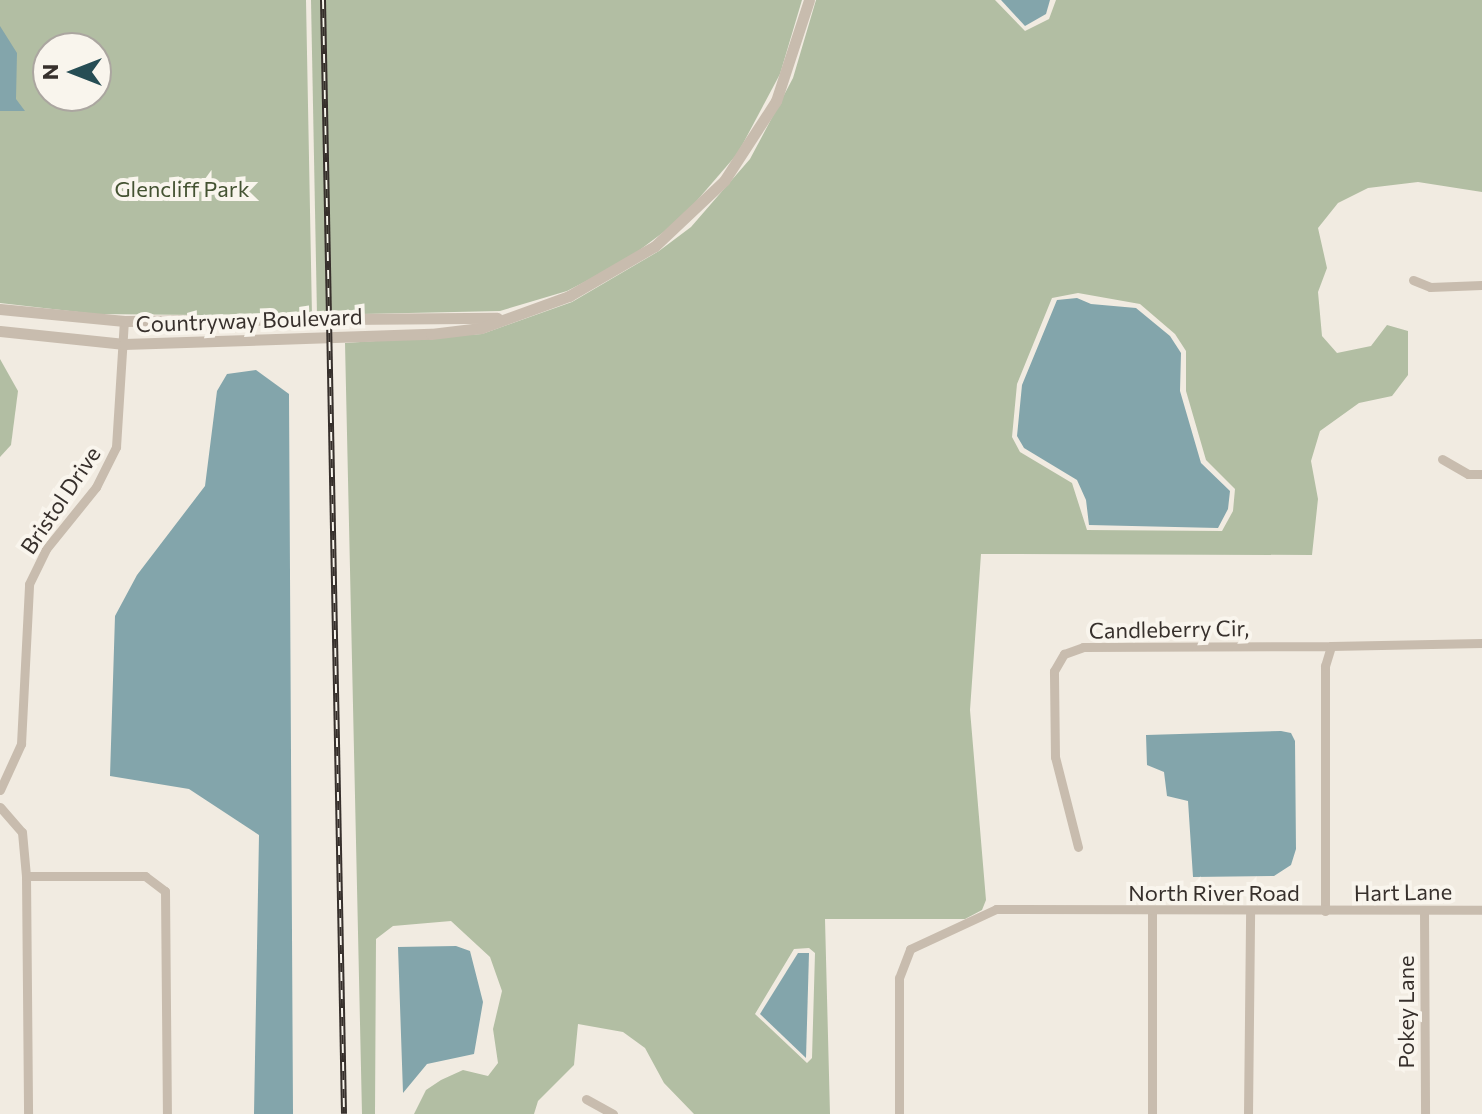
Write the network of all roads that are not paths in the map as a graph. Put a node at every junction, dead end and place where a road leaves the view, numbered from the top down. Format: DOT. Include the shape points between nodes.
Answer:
graph roads {
  1 [pos="809,0"];
  2 [pos="1413,280"];
  3 [pos="1482,285"];
  4 [pos="0,309"];
  5 [pos="497,318"];
  6 [pos="124,321"];
  7 [pos="0,331"];
  8 [pos="124,344"];
  9 [pos="1442,459"];
  10 [pos="1482,474"];
  11 [pos="1482,643"];
  12 [pos="1331,646"];
  13 [pos="0,790"];
  14 [pos="0,807"];
  15 [pos="1078,847"];
  16 [pos="26,876"];
  17 [pos="1424,910"];
  18 [pos="1482,910"];
  19 [pos="1152,911"];
  20 [pos="1325,911"];
  21 [pos="1250,912"];
  22 [pos="586,1099"];
  23 [pos="28,1114"];
  24 [pos="167,1114"];
  25 [pos="613,1114"];
  26 [pos="899,1114"];
  27 [pos="1152,1114"];
  28 [pos="1248,1114"];
  29 [pos="1425,1114"];
  1 -- 5 [label="street, Countryway Boulevard" via="797,47 762,127 686,223 601,281"];
  2 -- 3 [label="street" via="1430,287"];
  4 -- 6 [label="street, Countryway Boulevard"];
  5 -- 6 [label="street, Countryway Boulevard"];
  5 -- 8 [label="street, Countryway Boulevard" via="481,328 431,334"];
  6 -- 8 [label="street, Bristol Drive"];
  7 -- 8 [label="street, Countryway Boulevard"];
  8 -- 13 [label="street, Bristol Drive" via="116,447 96,487 46,549 29,584 21,744"];
  9 -- 10 [label="street" via="1468,474"];
  11 -- 12 [label="street"];
  12 -- 15 [label="street, Candleberry Cir," via="1083,647 1064,654 1054,671 1055,757"];
  12 -- 20 [label="street, North River Road" via="1325,666"];
  14 -- 16 [label="street" via="22,832"];
  16 -- 23 [label="street"];
  16 -- 24 [label="street" via="145,876 165,891"];
  17 -- 18 [label="street, Hart Lane"];
  17 -- 20 [label="street, Hart Lane"];
  17 -- 29 [label="street, Pokey Lane"];
  19 -- 21 [label="street, North River Road"];
  19 -- 26 [label="street, North River Road" via="996,909 910,949 899,978"];
  19 -- 27 [label="street"];
  20 -- 21 [label="street, North River Road"];
  21 -- 28 [label="street"];
  22 -- 25 [label="street"];
}
